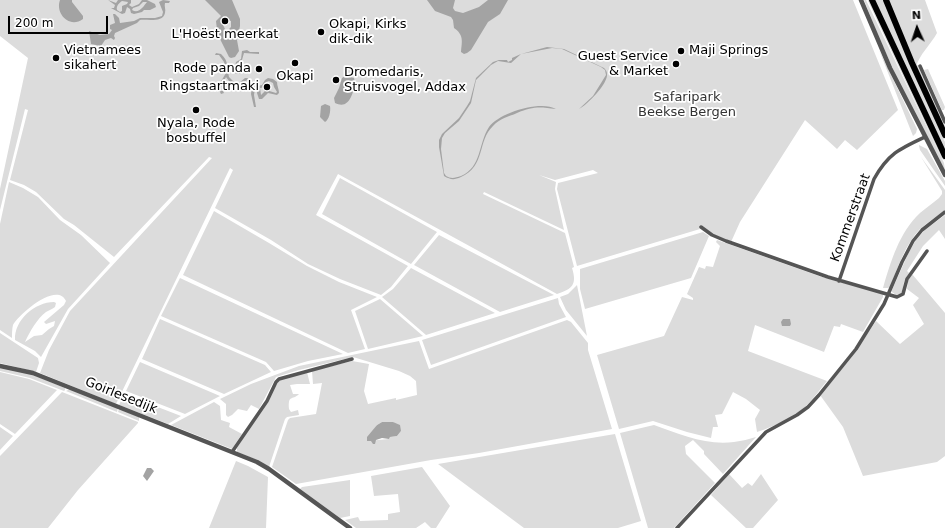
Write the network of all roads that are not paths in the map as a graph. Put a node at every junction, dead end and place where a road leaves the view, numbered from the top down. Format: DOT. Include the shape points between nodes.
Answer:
graph roads {
  1 [pos="861,0"];
  2 [pos="872,0"];
  3 [pos="886,0"];
  4 [pos="920,66"];
  5 [pos="943,113"];
  6 [pos="945,122"];
  7 [pos="945,135"];
  8 [pos="924,137"];
  9 [pos="945,156"];
  10 [pos="945,175"];
  11 [pos="945,212"];
  12 [pos="701,227"];
  13 [pos="927,252"];
  14 [pos="839,281"];
  15 [pos="888,294"];
  16 [pos="352,359"];
  17 [pos="0,366"];
  18 [pos="232,452"];
  19 [pos="350,528"];
  20 [pos="677,528"];
  1 -- 8 [label="street" via="890,68"];
  2 -- 9 [label="highway"];
  3 -- 7 [label="highway"];
  4 -- 5 [label="street"];
  5 -- 6 [label="street"];
  8 -- 10 [label="street"];
  8 -- 14 [label="street, Kommerstraat" via="894,153 881,166 874,179"];
  11 -- 15 [label="street" via="922,230 913,241"];
  12 -- 14 [label="street, Kommerstraat" via="712,235 739,246"];
  13 -- 15 [label="street" via="907,278 903,294"];
  14 -- 15 [label="street, Kommerstraat"];
  15 -- 20 [label="street" via="856,349 819,396 797,416 766,432"];
  16 -- 18 [label="street" via="279,379"];
  17 -- 18 [label="street, Goirlesedijk" via="33,373"];
  18 -- 19 [label="street, Goirlesedijk" via="269,469"];
}
